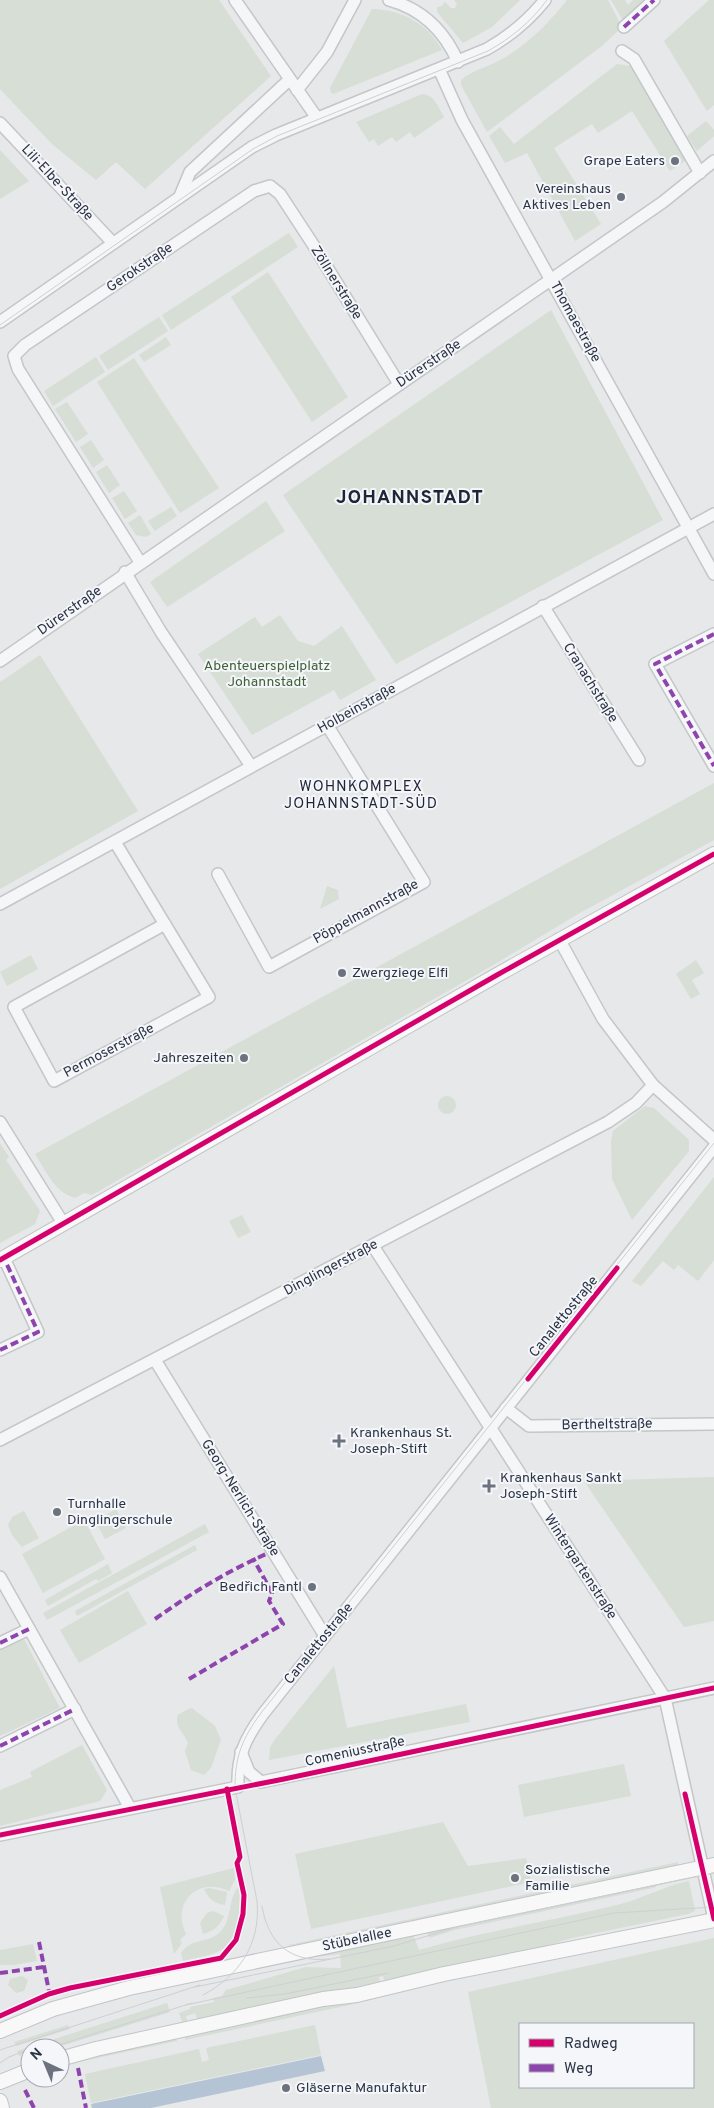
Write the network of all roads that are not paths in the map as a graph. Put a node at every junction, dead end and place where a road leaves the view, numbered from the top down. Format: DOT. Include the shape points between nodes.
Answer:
graph roads {
  1 [pos="235,0"];
  2 [pos="355,0"];
  3 [pos="389,0"];
  4 [pos="545,0"];
  5 [pos="654,0"];
  6 [pos="624,27"];
  7 [pos="622,51"];
  8 [pos="458,62"];
  9 [pos="439,69"];
  10 [pos="290,80"];
  11 [pos="297,90"];
  12 [pos="317,118"];
  13 [pos="0,123"];
  14 [pos="714,161"];
  15 [pos="700,173"];
  16 [pos="270,186"];
  17 [pos="180,196"];
  18 [pos="113,243"];
  19 [pos="552,279"];
  20 [pos="0,322"];
  21 [pos="399,384"];
  22 [pos="714,514"];
  23 [pos="689,527"];
  24 [pos="140,562"];
  25 [pos="126,572"];
  26 [pos="714,574"];
  27 [pos="543,606"];
  28 [pos="714,634"];
  29 [pos="0,661"];
  30 [pos="327,725"];
  31 [pos="638,760"];
  32 [pos="251,766"];
  33 [pos="714,766"];
  34 [pos="115,842"];
  35 [pos="714,854"];
  36 [pos="218,874"];
  37 [pos="0,904"];
  38 [pos="165,924"];
  39 [pos="559,939"];
  40 [pos="653,1084"];
  41 [pos="0,1122"];
  42 [pos="714,1140"];
  43 [pos="714,1147"];
  44 [pos="63,1223"];
  45 [pos="373,1246"];
  46 [pos="2,1259"];
  47 [pos="0,1350"];
  48 [pos="156,1360"];
  49 [pos="506,1408"];
  50 [pos="714,1424"];
  51 [pos="490,1427"];
  52 [pos="0,1440"];
  53 [pos="0,1577"];
  54 [pos="29,1629"];
  55 [pos="326,1636"];
  56 [pos="0,1643"];
  57 [pos="714,1688"];
  58 [pos="665,1698"];
  59 [pos="75,1709"];
  60 [pos="0,1746"];
  61 [pos="241,1752"];
  62 [pos="130,1808"];
  63 [pos="0,1836"];
  64 [pos="708,1866"];
  65 [pos="714,1919"];
  66 [pos="2,2030"];
  67 [pos="70,2056"];
  68 [pos="20,2074"];
  69 [pos="0,2082"];
  70 [pos="0,2101"];
  71 [pos="2,2108"];
  1 -- 10 [label="street"];
  2 -- 11 [label="street" via="327,52"];
  3 -- 8 [label="street" via="425,16 440,31"];
  4 -- 8 [label="street" via="508,38"];
  5 -- 6 [label="street"];
  7 -- 15 [label="street" via="634,59"];
  8 -- 9 [label="street"];
  9 -- 12 [label="street"];
  9 -- 19 [label="street, Thomaestraße" via="462,120"];
  10 -- 11 [label="street"];
  10 -- 17 [label="street" via="190,172"];
  11 -- 12 [label="street"];
  12 -- 17 [label="street" via="252,147"];
  13 -- 18 [label="street, Lili-Elbe-Straße"];
  14 -- 15 [label="street, Dürerstraße"];
  15 -- 19 [label="street, Dürerstraße"];
  16 -- 21 [label="street, Zöllnerstraße" via="280,194 314,246"];
  16 -- 24 [label="street, Gerokstraße" via="254,191 25,345 14,356 18,369"];
  17 -- 18 [label="street"];
  18 -- 20 [label="street"];
  19 -- 21 [label="street, Dürerstraße"];
  19 -- 23 [label="street, Thomaestraße"];
  21 -- 24 [label="street, Dürerstraße"];
  22 -- 23 [label="street, Holbeinstraße"];
  23 -- 26 [label="street, Thomaestraße"];
  23 -- 27 [label="street, Holbeinstraße"];
  24 -- 25 [label="street, Dürerstraße"];
  25 -- 29 [label="street, Dürerstraße"];
  25 -- 32 [label="street" via="161,632"];
  27 -- 30 [label="street, Holbeinstraße"];
  27 -- 31 [label="street, Cranachstraße"];
  28 -- 33 [label="street" via="655,664"];
  30 -- 32 [label="street, Holbeinstraße"];
  30 -- 36 [label="street, Pöppelmannstraße" via="424,882 269,967"];
  32 -- 34 [label="street, Holbeinstraße"];
  34 -- 37 [label="street, Holbeinstraße"];
  34 -- 38 [label="street, Permoserstraße"];
  35 -- 39 [label="main road"];
  38 -- 38 [label="street, Permoserstraße" via="208,997 54,1081 14,1007"];
  39 -- 40 [label="street" via="604,1019"];
  39 -- 44 [label="main road"];
  40 -- 42 [label="street"];
  40 -- 45 [label="street, Dinglingerstraße" via="636,1103 608,1122"];
  41 -- 44 [label="street"];
  43 -- 49 [label="street, Canalettostraße"];
  44 -- 46 [label="main road"];
  45 -- 48 [label="street, Dinglingerstraße"];
  45 -- 51 [label="street, Wintergartenstraße"];
  46 -- 47 [label="street" via="38,1332"];
  48 -- 52 [label="street, Dinglingerstraße"];
  48 -- 55 [label="street, Georg-Nerlich-Straße"];
  49 -- 50 [label="street, Bertheltstraße" via="529,1426"];
  49 -- 51 [label="street, Canalettostraße"];
  51 -- 55 [label="street, Canalettostraße"];
  51 -- 58 [label="street, Wintergartenstraße"];
  53 -- 54 [label="street"];
  54 -- 56 [label="street"];
  54 -- 59 [label="street"];
  55 -- 61 [label="street, Canalettostraße" via="263,1714"];
  57 -- 58 [label="street, Comeniusstraße"];
  58 -- 61 [label="street, Comeniusstraße" via="261,1782 249,1772"];
  58 -- 64 [label="street, Wintergartenstraße"];
  59 -- 60 [label="street"];
  59 -- 62 [label="street"];
  61 -- 62 [label="street, Canalettostraße" via="238,1787"];
  62 -- 63 [label="street"];
  64 -- 65 [label="street, Wintergartenstraße"];
  64 -- 66 [label="main road, Stübelallee" via="129,1988 52,2009"];
  65 -- 67 [label="main road"];
  68 -- 69 [label="main road"];
  70 -- 71 [label="main road"];
}
